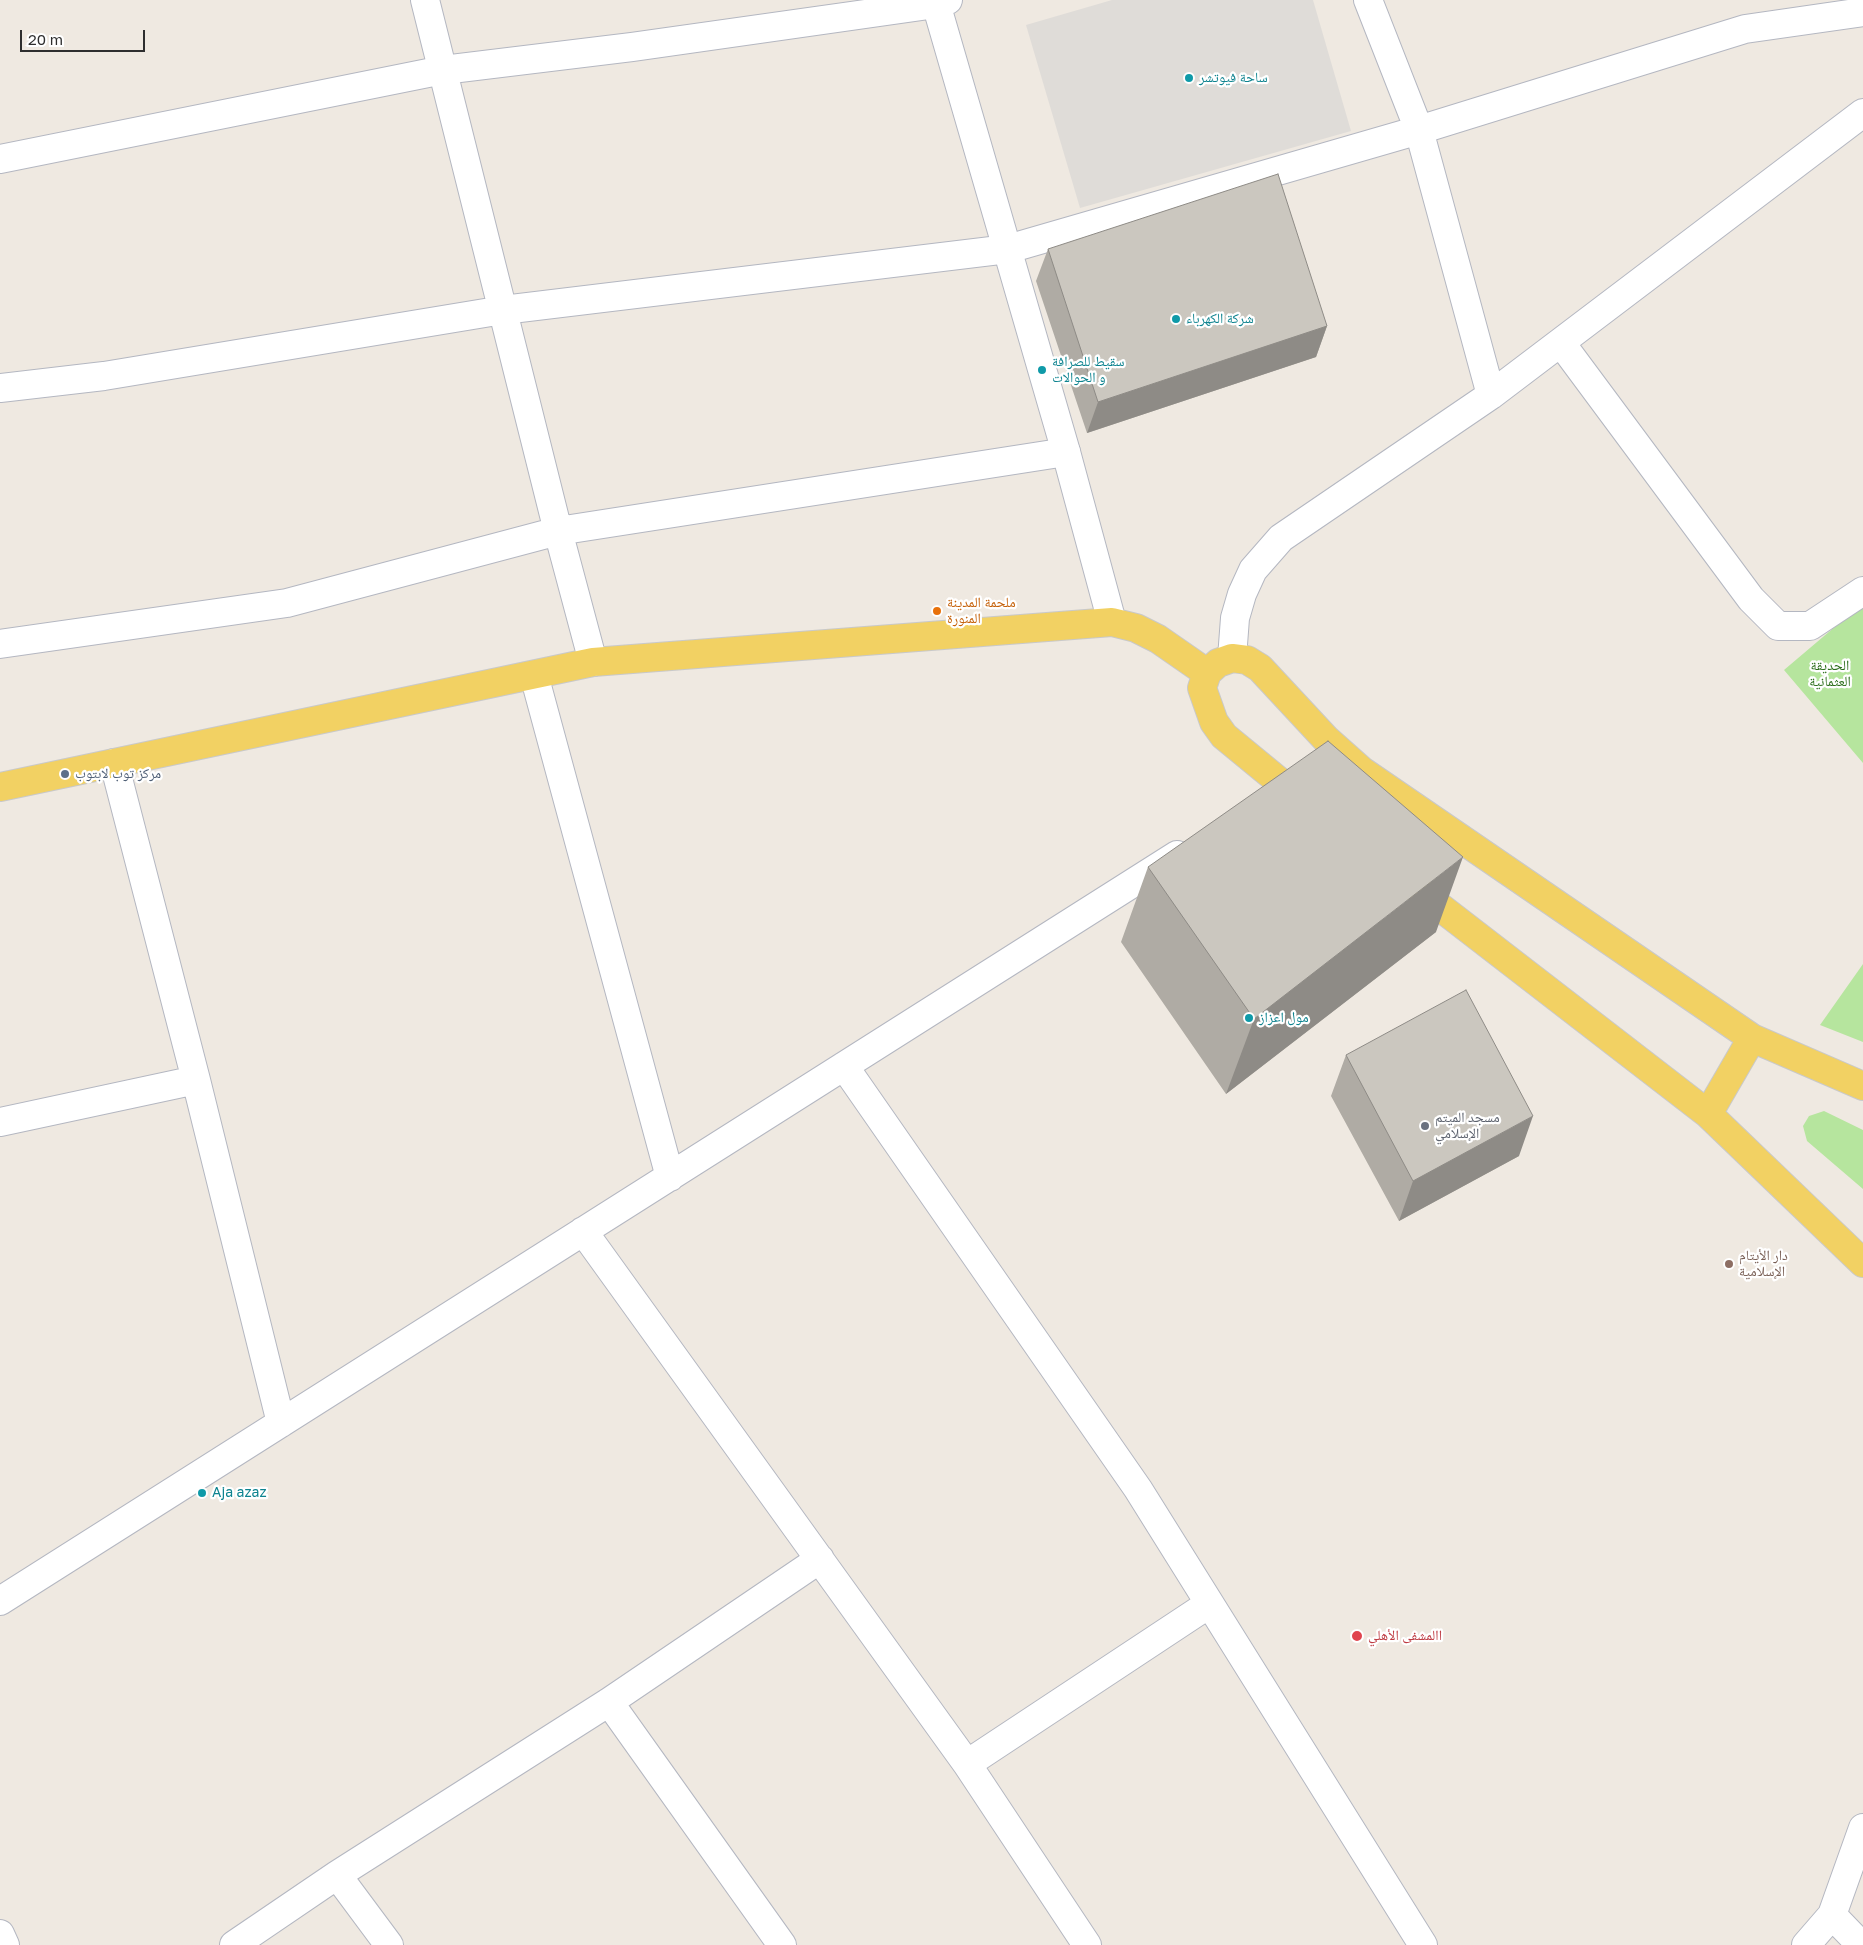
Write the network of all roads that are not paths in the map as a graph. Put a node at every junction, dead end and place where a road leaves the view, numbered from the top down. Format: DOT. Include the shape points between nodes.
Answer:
graph roads {
  1 [pos="425,0"];
  2 [pos="1368,0"];
  3 [pos="940,1"];
  4 [pos="1863,12"];
  5 [pos="443,70"];
  6 [pos="1863,113"];
  7 [pos="1419,130"];
  8 [pos="0,159"];
  9 [pos="1008,249"];
  10 [pos="503,310"];
  11 [pos="1561,343"];
  12 [pos="0,388"];
  13 [pos="1491,395"];
  14 [pos="1066,452"];
  15 [pos="558,531"];
  16 [pos="1863,591"];
  17 [pos="1112,622"];
  18 [pos="0,644"];
  19 [pos="1232,658"];
  20 [pos="593,662"];
  21 [pos="534,674"];
  22 [pos="1207,674"];
  23 [pos="114,763"];
  24 [pos="0,787"];
  25 [pos="1285,787"];
  26 [pos="1260,803"];
  27 [pos="1324,817"];
  28 [pos="1202,840"];
  29 [pos="1394,872"];
  30 [pos="1752,1038"];
  31 [pos="844,1066"];
  32 [pos="196,1080"];
  33 [pos="1863,1086"];
  34 [pos="1708,1114"];
  35 [pos="0,1122"];
  36 [pos="670,1177"];
  37 [pos="583,1231"];
  38 [pos="1863,1264"];
  39 [pos="281,1423"];
  40 [pos="820,1559"];
  41 [pos="0,1601"];
  42 [pos="1209,1604"];
  43 [pos="609,1702"];
  44 [pos="967,1764"];
  45 [pos="1863,1828"];
  46 [pos="338,1874"];
  47 [pos="1832,1915"];
  48 [pos="0,1934"];
  49 [pos="5,1945"];
  50 [pos="234,1945"];
  51 [pos="390,1945"];
  52 [pos="782,1945"];
  53 [pos="1087,1945"];
  54 [pos="1423,1945"];
  55 [pos="1806,1945"];
  56 [pos="1861,1945"];
  1 -- 5 [label="street"];
  2 -- 7 [label="street"];
  3 -- 5 [label="street" via="632,47"];
  3 -- 9 [label="street"];
  4 -- 7 [label="street" via="1745,29"];
  5 -- 8 [label="street"];
  5 -- 10 [label="street"];
  6 -- 11 [label="street"];
  7 -- 9 [label="street"];
  7 -- 13 [label="street"];
  9 -- 10 [label="street"];
  9 -- 14 [label="street"];
  10 -- 12 [label="street" via="104,376"];
  10 -- 15 [label="street"];
  11 -- 13 [label="street"];
  11 -- 16 [label="street" via="1751,599 1778,626 1810,626"];
  13 -- 19 [label="street" via="1298,525 1271,548 1253,570 1242,594 1235,618"];
  14 -- 15 [label="street"];
  14 -- 17 [label="street"];
  15 -- 18 [label="street" via="287,603"];
  15 -- 20 [label="street"];
  17 -- 20 [label="main road"];
  17 -- 22 [label="main road" via="1136,628 1158,639"];
  19 -- 22 [label="main road" via="1218,663"];
  19 -- 30 [label="main road" via="1247,660 1260,668 1326,739 1362,771"];
  20 -- 21 [label="main road"];
  21 -- 23 [label="main road"];
  21 -- 36 [label="street"];
  22 -- 25 [label="main road" via="1202,688 1214,722 1224,736"];
  23 -- 24 [label="main road"];
  23 -- 32 [label="street"];
  25 -- 26 [label="street"];
  25 -- 27 [label="main road"];
  28 -- 31 [label="street"];
  29 -- 34 [label="main road"];
  30 -- 33 [label="main road"];
  30 -- 34 [label="main road"];
  31 -- 36 [label="street"];
  31 -- 42 [label="street" via="1138,1489"];
  32 -- 35 [label="street"];
  32 -- 39 [label="street"];
  34 -- 38 [label="main road"];
  36 -- 37 [label="street"];
  37 -- 39 [label="street"];
  37 -- 40 [label="street"];
  39 -- 41 [label="street"];
  40 -- 43 [label="street"];
  40 -- 44 [label="street"];
  42 -- 44 [label="street"];
  42 -- 54 [label="street"];
  43 -- 46 [label="street"];
  43 -- 52 [label="street"];
  44 -- 53 [label="street"];
  45 -- 47 [label="street"];
  46 -- 50 [label="street"];
  46 -- 51 [label="street"];
  47 -- 55 [label="street"];
  47 -- 56 [label="street"];
  48 -- 49 [label="street"];
}
